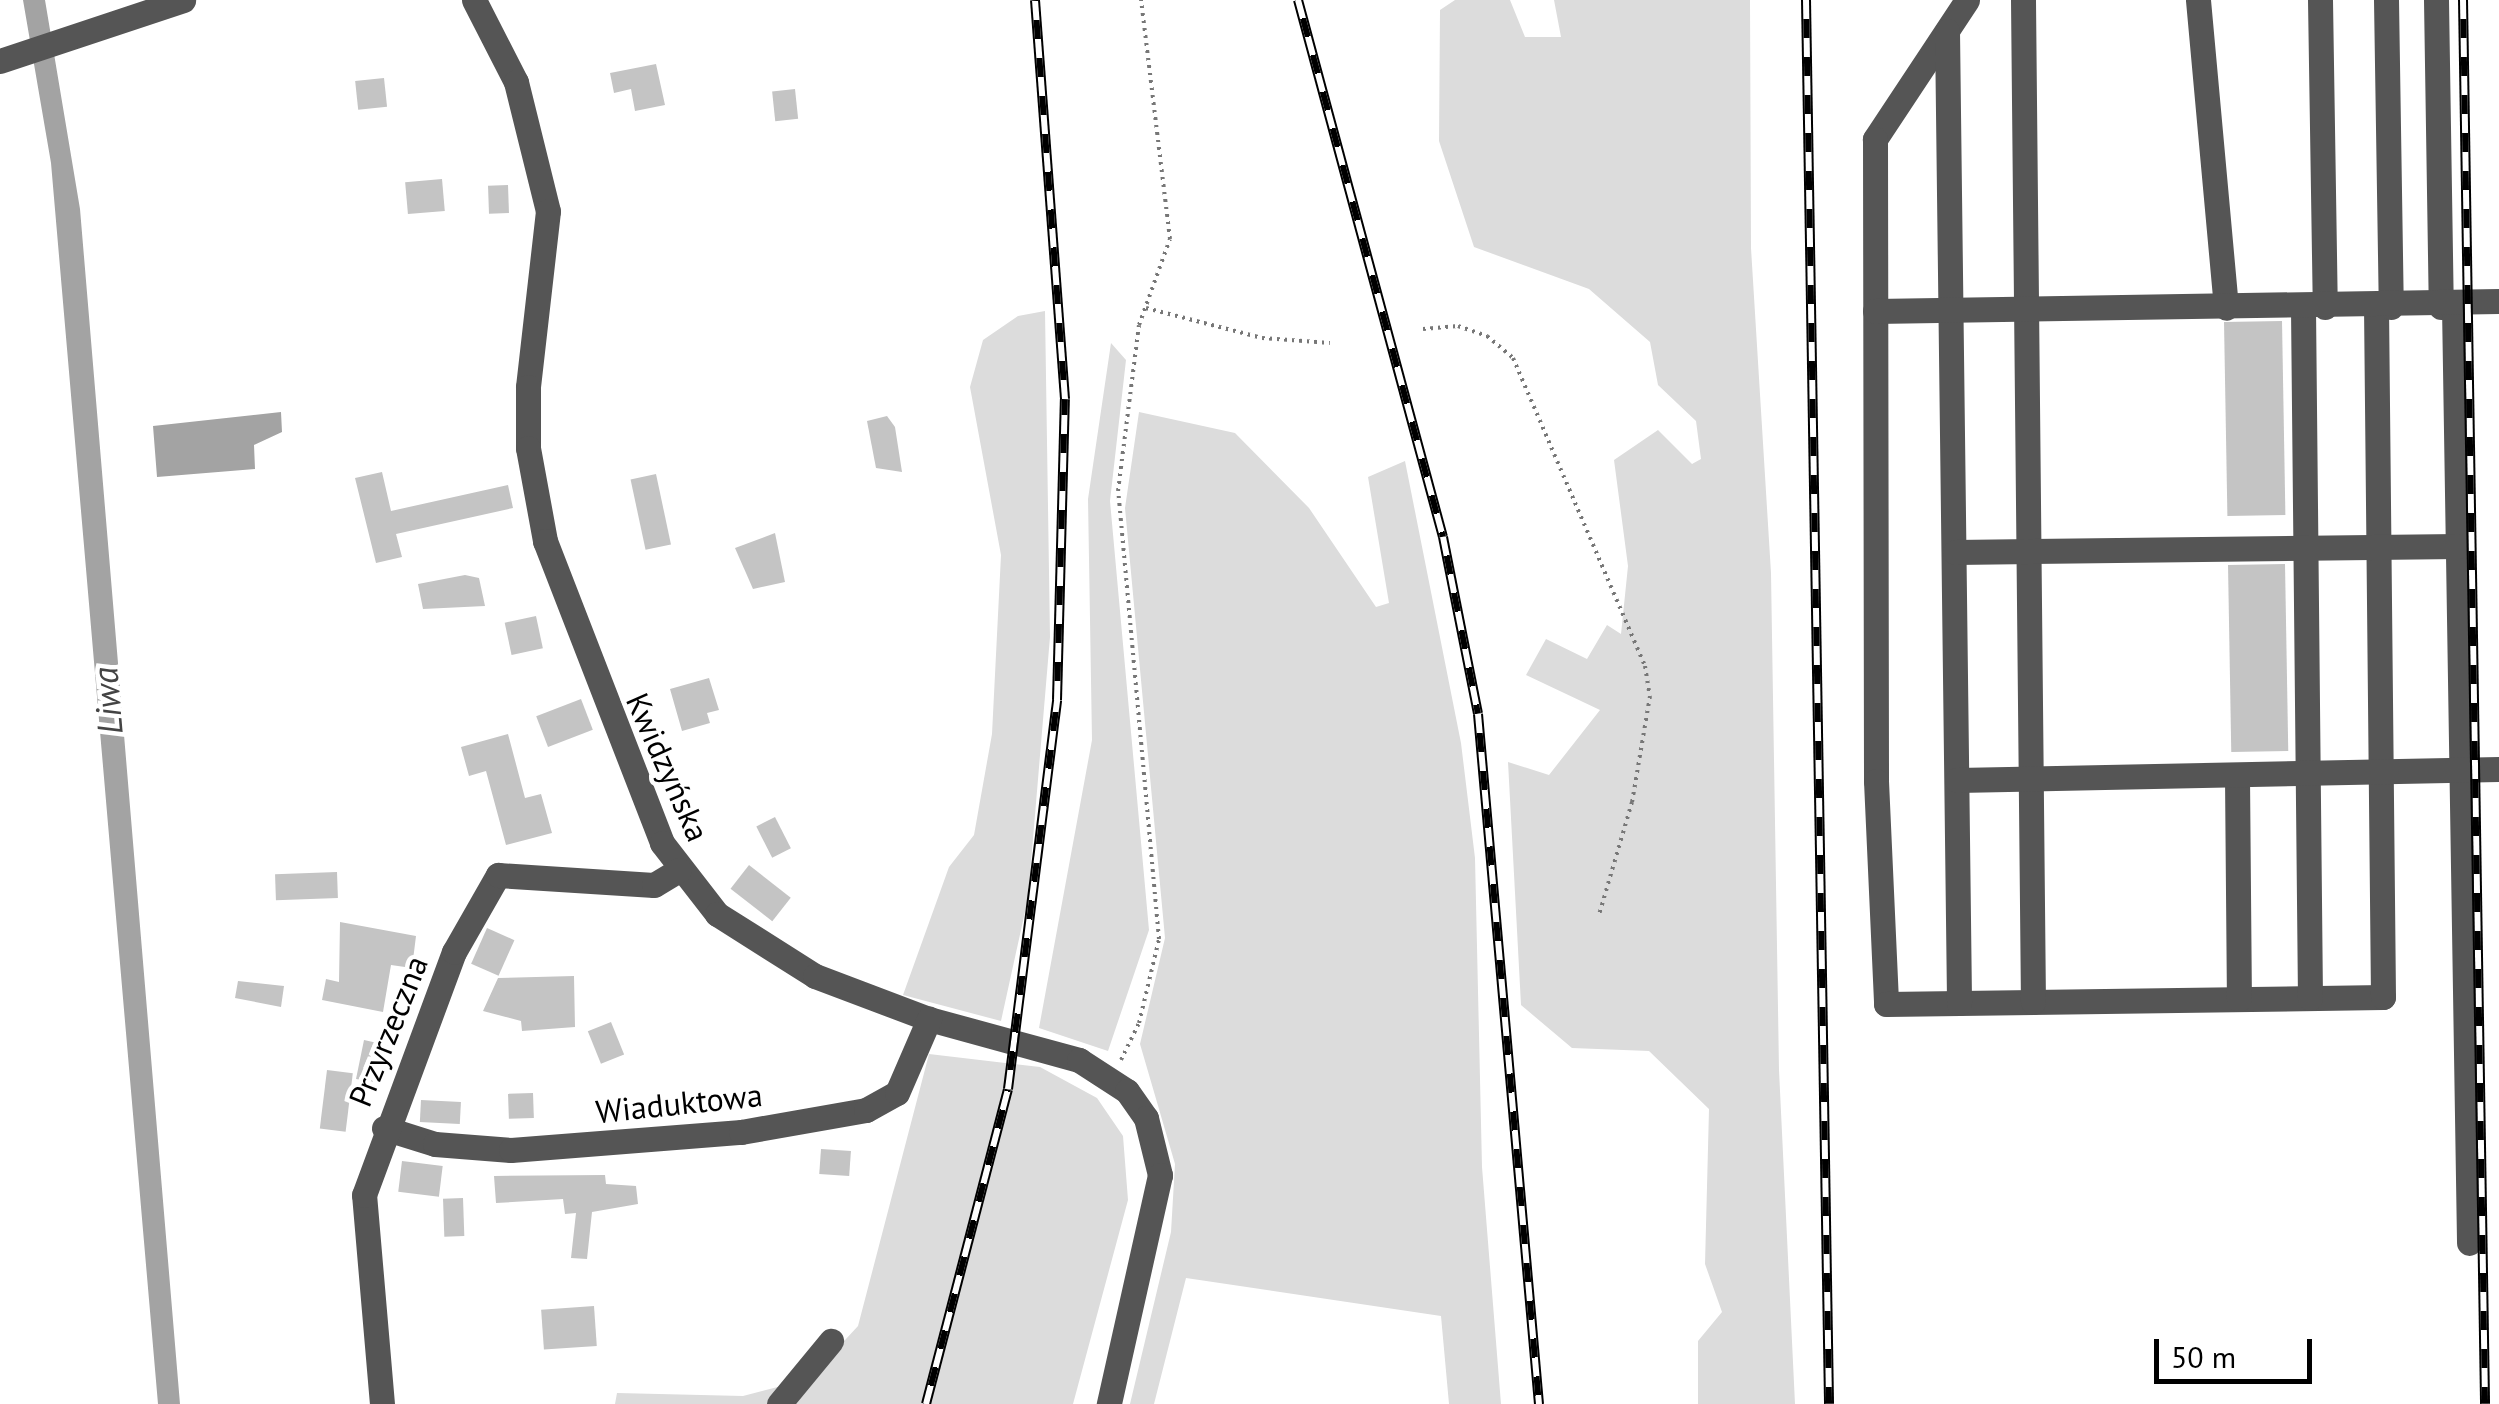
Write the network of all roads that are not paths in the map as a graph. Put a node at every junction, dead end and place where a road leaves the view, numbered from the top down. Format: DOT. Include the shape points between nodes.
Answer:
graph roads {
  1 [pos="183,0"];
  2 [pos="474,0"];
  3 [pos="1968,0"];
  4 [pos="2023,0"];
  5 [pos="2198,0"];
  6 [pos="2320,0"];
  7 [pos="2386,0"];
  8 [pos="2436,0"];
  9 [pos="1947,31"];
  10 [pos="9,58"];
  11 [pos="2499,301"];
  12 [pos="2447,306"];
  13 [pos="2383,307"];
  14 [pos="2226,308"];
  15 [pos="2314,308"];
  16 [pos="1952,310"];
  17 [pos="2026,310"];
  18 [pos="1875,311"];
  19 [pos="2378,546"];
  20 [pos="2458,546"];
  21 [pos="2305,547"];
  22 [pos="2029,551"];
  23 [pos="1955,552"];
  24 [pos="2499,770"];
  25 [pos="2462,772"];
  26 [pos="2381,774"];
  27 [pos="2237,776"];
  28 [pos="2308,776"];
  29 [pos="2031,779"];
  30 [pos="1957,780"];
  31 [pos="679,870"];
  32 [pos="2310,998"];
  33 [pos="2240,999"];
  34 [pos="2034,1002"];
  35 [pos="1960,1003"];
  36 [pos="929,1020"];
  37 [pos="384,1128"];
  38 [pos="2469,1242"];
  39 [pos="832,1341"];
  40 [pos="382,1404"];
  41 [pos="779,1404"];
  42 [pos="1108,1404"];
  1 -- 10 [label="street"];
  2 -- 31 [label="street, Kwidzyńska" via="516,82 548,211 528,387 528,448 545,542 622,748"];
  3 -- 9 [label="street"];
  4 -- 17 [label="street"];
  5 -- 14 [label="street"];
  6 -- 15 [label="street"];
  7 -- 13 [label="street"];
  8 -- 12 [label="street"];
  9 -- 16 [label="street"];
  9 -- 18 [label="street" via="1875,140"];
  11 -- 12 [label="street"];
  12 -- 13 [label="street"];
  12 -- 20 [label="street"];
  13 -- 15 [label="street"];
  13 -- 19 [label="street"];
  14 -- 15 [label="street"];
  14 -- 17 [label="street"];
  15 -- 21 [label="street"];
  16 -- 17 [label="street"];
  16 -- 18 [label="street"];
  16 -- 23 [label="street"];
  17 -- 22 [label="street"];
  18 -- 35 [label="street" via="1876,781 1886,1004"];
  19 -- 20 [label="street"];
  19 -- 21 [label="street"];
  19 -- 26 [label="street"];
  20 -- 25 [label="street"];
  21 -- 22 [label="street"];
  21 -- 28 [label="street"];
  22 -- 23 [label="street"];
  22 -- 29 [label="street"];
  23 -- 30 [label="street"];
  24 -- 25 [label="street"];
  25 -- 26 [label="street"];
  25 -- 38 [label="street"];
  26 -- 28 [label="street"];
  26 -- 32 [label="street" via="2383,997"];
  27 -- 28 [label="street"];
  27 -- 29 [label="street"];
  27 -- 33 [label="street"];
  28 -- 32 [label="street"];
  29 -- 30 [label="street"];
  29 -- 34 [label="street"];
  30 -- 35 [label="street"];
  31 -- 36 [label="street, Kwidzyńska" via="717,914 758,944 815,976"];
  31 -- 37 [label="street, Przyrzeczna" via="654,885 498,876 454,952"];
  32 -- 33 [label="street"];
  33 -- 34 [label="street"];
  34 -- 35 [label="street"];
  36 -- 37 [label="street, Wiaduktowa" via="892,1099 823,1119 511,1150 435,1144"];
  36 -- 42 [label="street, Kwidzyńska" via="1078,1060 1112,1078 1146,1118 1160,1175"];
  37 -- 40 [label="street, Przyrzeczna" via="364,1194"];
  39 -- 41 [label="street"];
}
